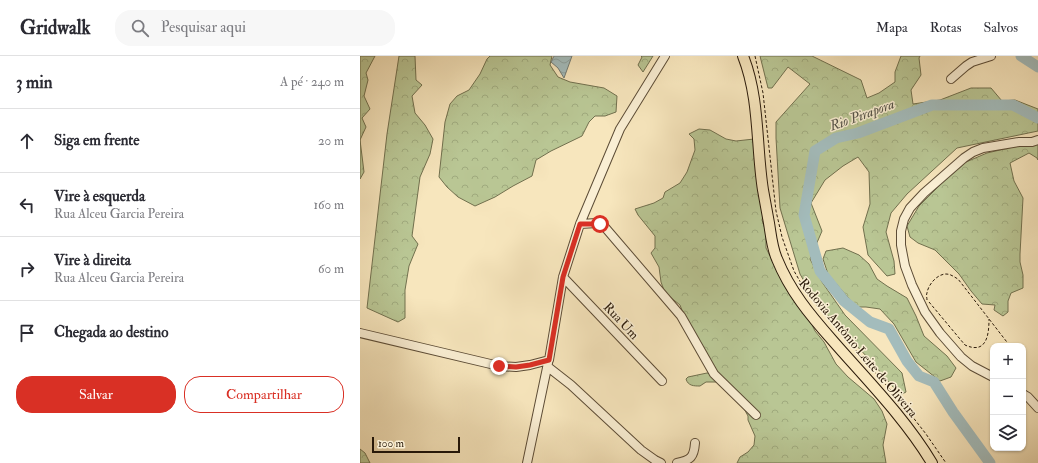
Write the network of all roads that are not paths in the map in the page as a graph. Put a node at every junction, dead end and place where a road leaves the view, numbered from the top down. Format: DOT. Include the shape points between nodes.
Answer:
graph roads {
  1 [pos="665,56"];
  2 [pos="991,56"];
  3 [pos="747,59"];
  4 [pos="951,80"];
  5 [pos="1038,140"];
  6 [pos="580,224"];
  7 [pos="563,277"];
  8 [pos="360,333"];
  9 [pos="548,364"];
  10 [pos="990,375"];
  11 [pos="662,381"];
  12 [pos="1026,397"];
  13 [pos="1038,408"];
  14 [pos="756,415"];
  15 [pos="695,443"];
  16 [pos="528,463"];
  17 [pos="661,463"];
  18 [pos="677,463"];
  19 [pos="932,463"];
  1 -- 6 [label="street" via="620,128"];
  2 -- 4 [label="street" via="972,62"];
  3 -- 19 [label="main road, Rodovia Antônio Leite de Oliveira" via="753,88 763,190 776,257 782,273 803,305 893,410"];
  5 -- 10 [label="street" via="983,148 973,152 910,208 901,231 905,266 925,312 961,357"];
  6 -- 7 [label="street"];
  6 -- 14 [label="street" via="603,225 681,316 714,374"];
  7 -- 9 [label="street"];
  7 -- 11 [label="street, Rua Um"];
  8 -- 9 [label="street" via="499,366"];
  9 -- 16 [label="street"];
  9 -- 17 [label="street" via="641,450"];
  12 -- 13 [label="street"];
  15 -- 18 [label="street" via="692,456 687,461"];
}
